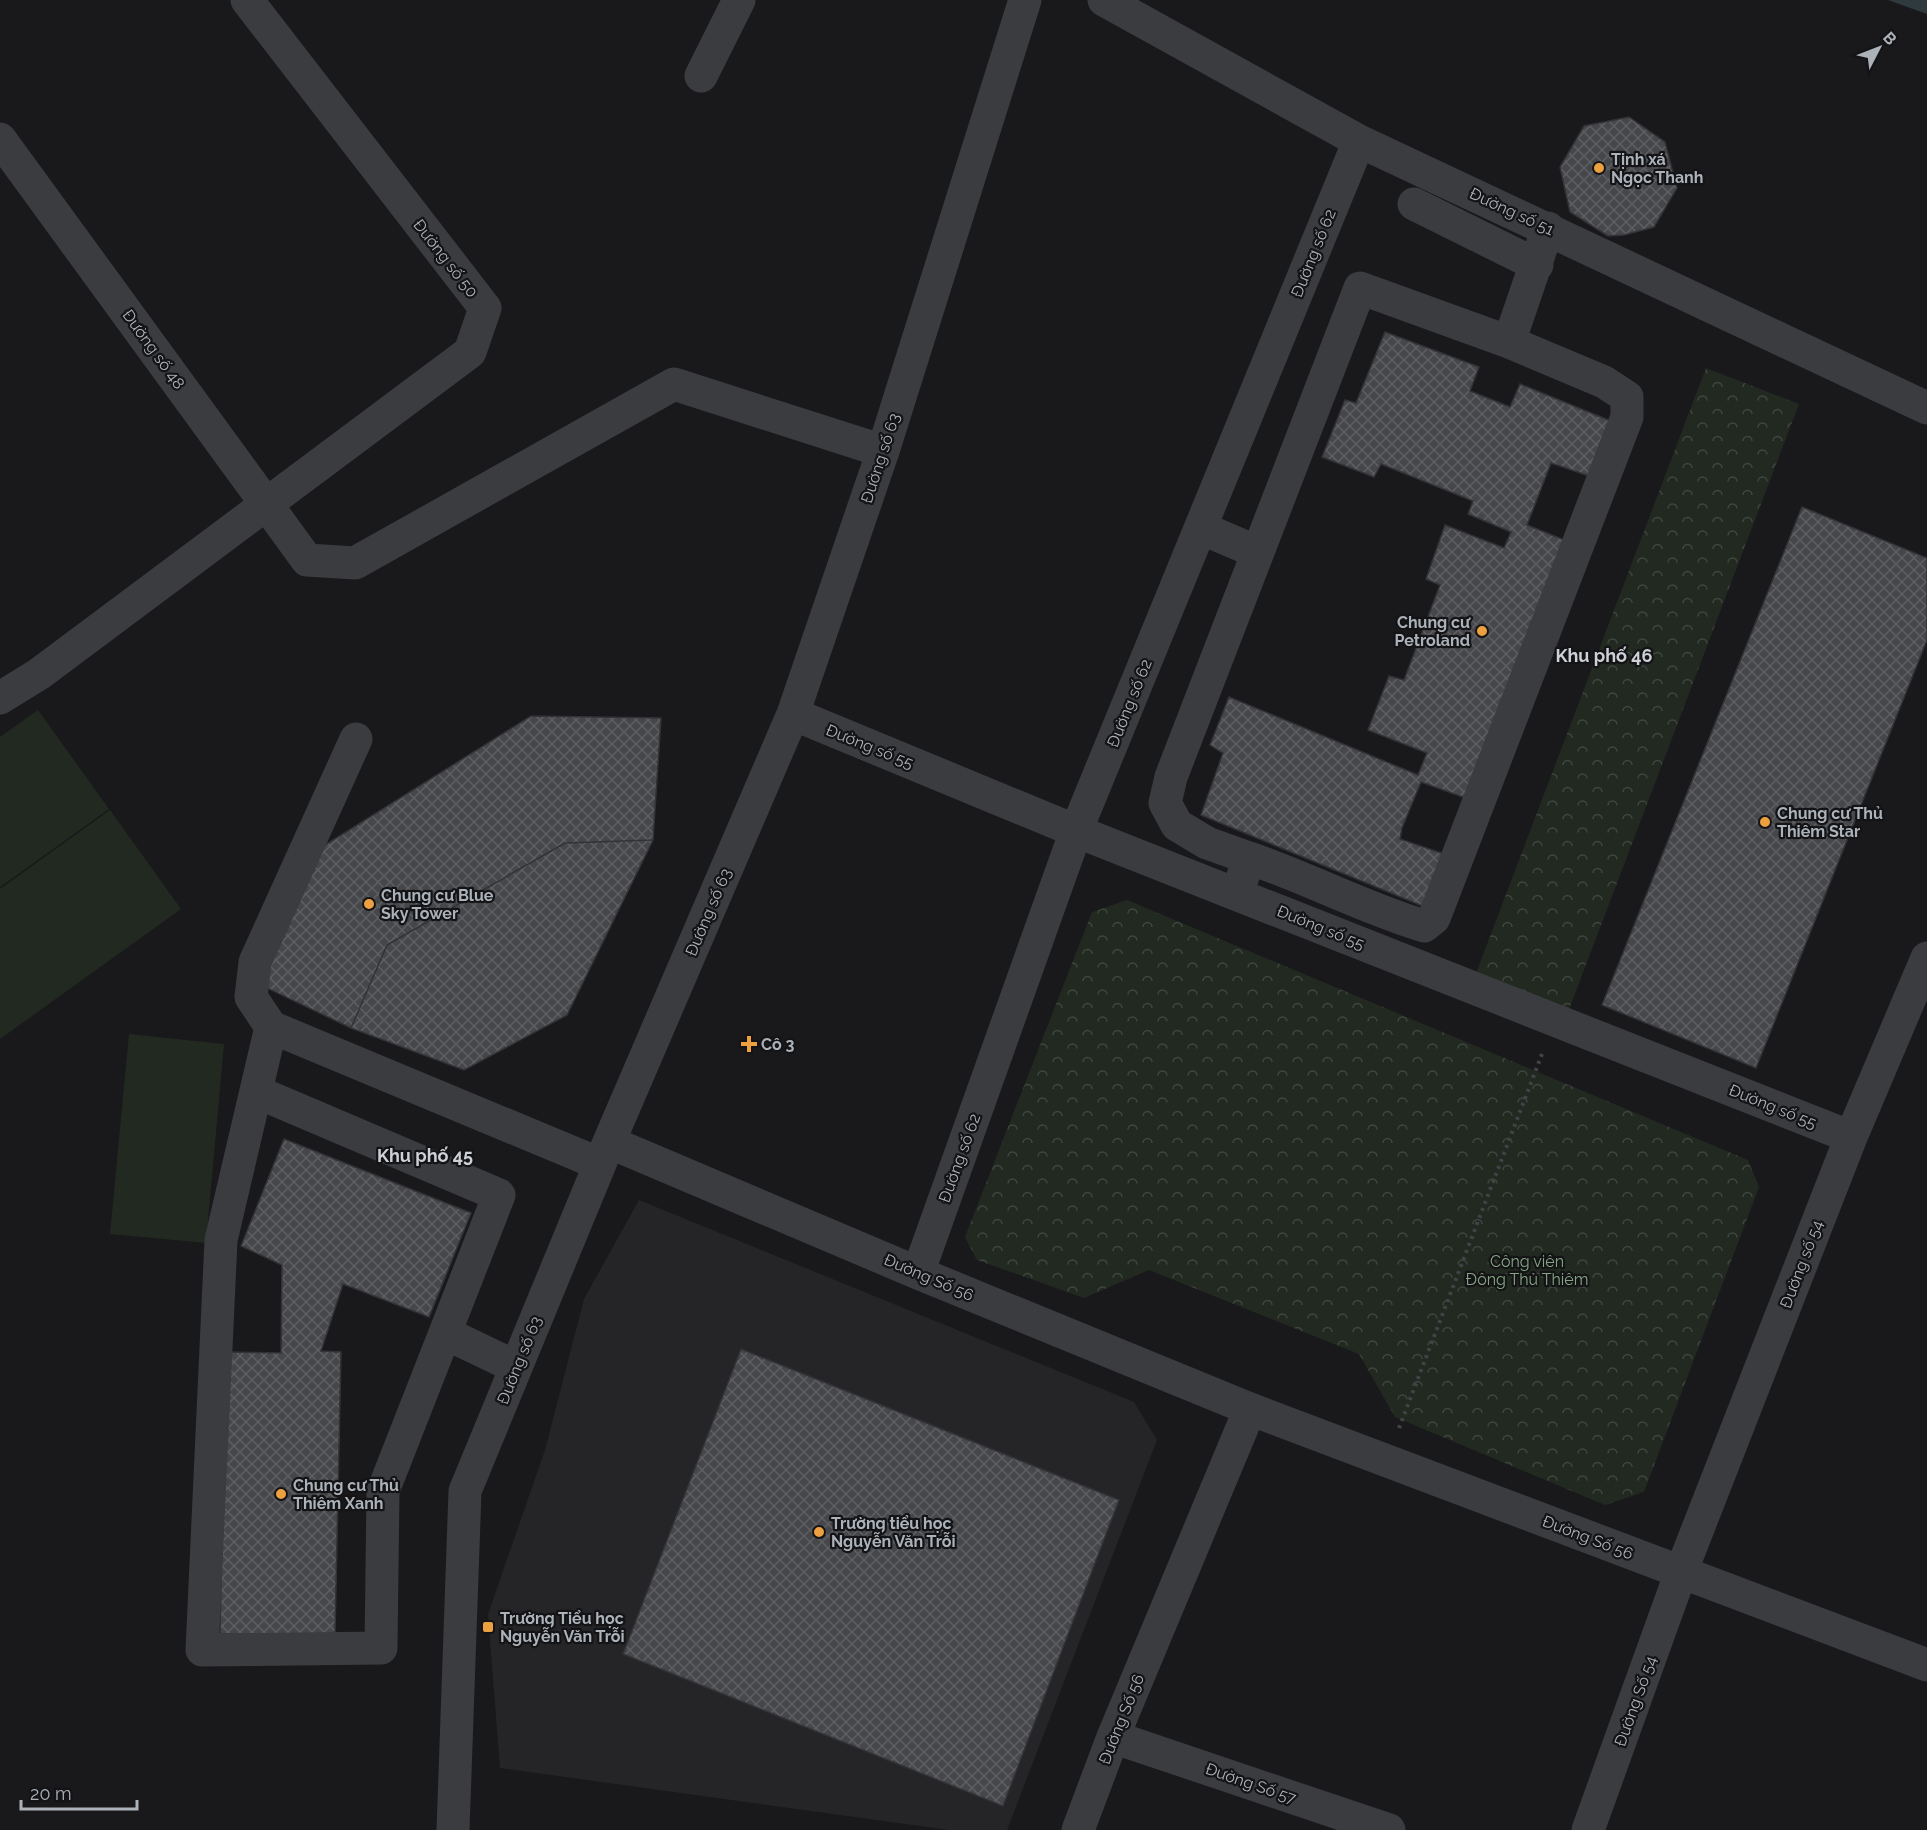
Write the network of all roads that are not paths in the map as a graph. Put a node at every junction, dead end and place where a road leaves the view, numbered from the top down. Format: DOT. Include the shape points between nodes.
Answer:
graph roads {
  1 [pos="247,0"];
  2 [pos="739,0"];
  3 [pos="1025,0"];
  4 [pos="1104,0"];
  5 [pos="701,76"];
  6 [pos="0,139"];
  7 [pos="1359,141"];
  8 [pos="1414,204"];
  9 [pos="1548,228"];
  10 [pos="1537,265"];
  11 [pos="1509,342"];
  12 [pos="1927,408"];
  13 [pos="883,451"];
  14 [pos="267,504"];
  15 [pos="1201,528"];
  16 [pos="1257,552"];
  17 [pos="0,698"];
  18 [pos="793,714"];
  19 [pos="356,739"];
  20 [pos="1076,831"];
  21 [pos="1249,858"];
  22 [pos="1237,894"];
  23 [pos="1927,958"];
  24 [pos="271,1027"];
  25 [pos="257,1092"];
  26 [pos="1851,1137"];
  27 [pos="604,1153"];
  28 [pos="918,1273"];
  29 [pos="445,1333"];
  30 [pos="516,1367"];
  31 [pos="1250,1409"];
  32 [pos="1681,1572"];
  33 [pos="1927,1665"];
  34 [pos="1113,1737"];
  35 [pos="453,1830"];
  36 [pos="1078,1830"];
  37 [pos="1389,1830"];
  38 [pos="1588,1830"];
  1 -- 14 [label="street, Đường số 50" via="484,308 470,352"];
  2 -- 5 [label="street"];
  3 -- 13 [label="street, Đường số 63"];
  4 -- 7 [label="street, Đường số 51"];
  6 -- 14 [label="street, Đường số 48"];
  7 -- 9 [label="street, Đường số 51"];
  7 -- 15 [label="street, Đường số 62"];
  8 -- 10 [label="street"];
  9 -- 10 [label="street"];
  9 -- 12 [label="street, Đường số 51"];
  10 -- 11 [label="street"];
  11 -- 16 [label="street" via="1360,288"];
  11 -- 21 [label="street" via="1604,381 1627,397 1627,417 1434,918 1424,926 1399,918"];
  13 -- 14 [label="street, Đường số 48" via="674,384 355,562 307,560"];
  13 -- 18 [label="street, Đường số 63"];
  14 -- 17 [label="street" via="39,674"];
  15 -- 16 [label="street"];
  15 -- 20 [label="street, Đường số 62"];
  16 -- 21 [label="street" via="1171,777 1165,803 1177,825 1207,843"];
  18 -- 20 [label="street, Đường số 55"];
  18 -- 27 [label="street, Đường số 63"];
  19 -- 24 [label="street" via="255,962 251,997"];
  20 -- 22 [label="street, Đường số 55"];
  20 -- 28 [label="street, Đường số 62"];
  21 -- 22 [label="street"];
  22 -- 26 [label="street, Đường số 55"];
  23 -- 26 [label="street, Đường số 54"];
  24 -- 25 [label="street"];
  24 -- 27 [label="street, Đường Số 56"];
  25 -- 29 [label="street" via="499,1195"];
  25 -- 29 [label="street" via="221,1240 202,1650 381,1648 383,1491"];
  26 -- 32 [label="street, Đường số 54"];
  27 -- 28 [label="street, Đường Số 56"];
  27 -- 30 [label="street, Đường số 63"];
  28 -- 31 [label="street, Đường Số 56"];
  29 -- 30 [label="street"];
  30 -- 35 [label="street, Đường số 63" via="465,1491"];
  31 -- 32 [label="street, Đường Số 56"];
  31 -- 34 [label="street, Đường Số 56"];
  32 -- 33 [label="street, Đường Số 56"];
  32 -- 38 [label="street, Đường Số 54"];
  34 -- 36 [label="street, Đường Số 56"];
  34 -- 37 [label="street, Đường Số 57"];
}
